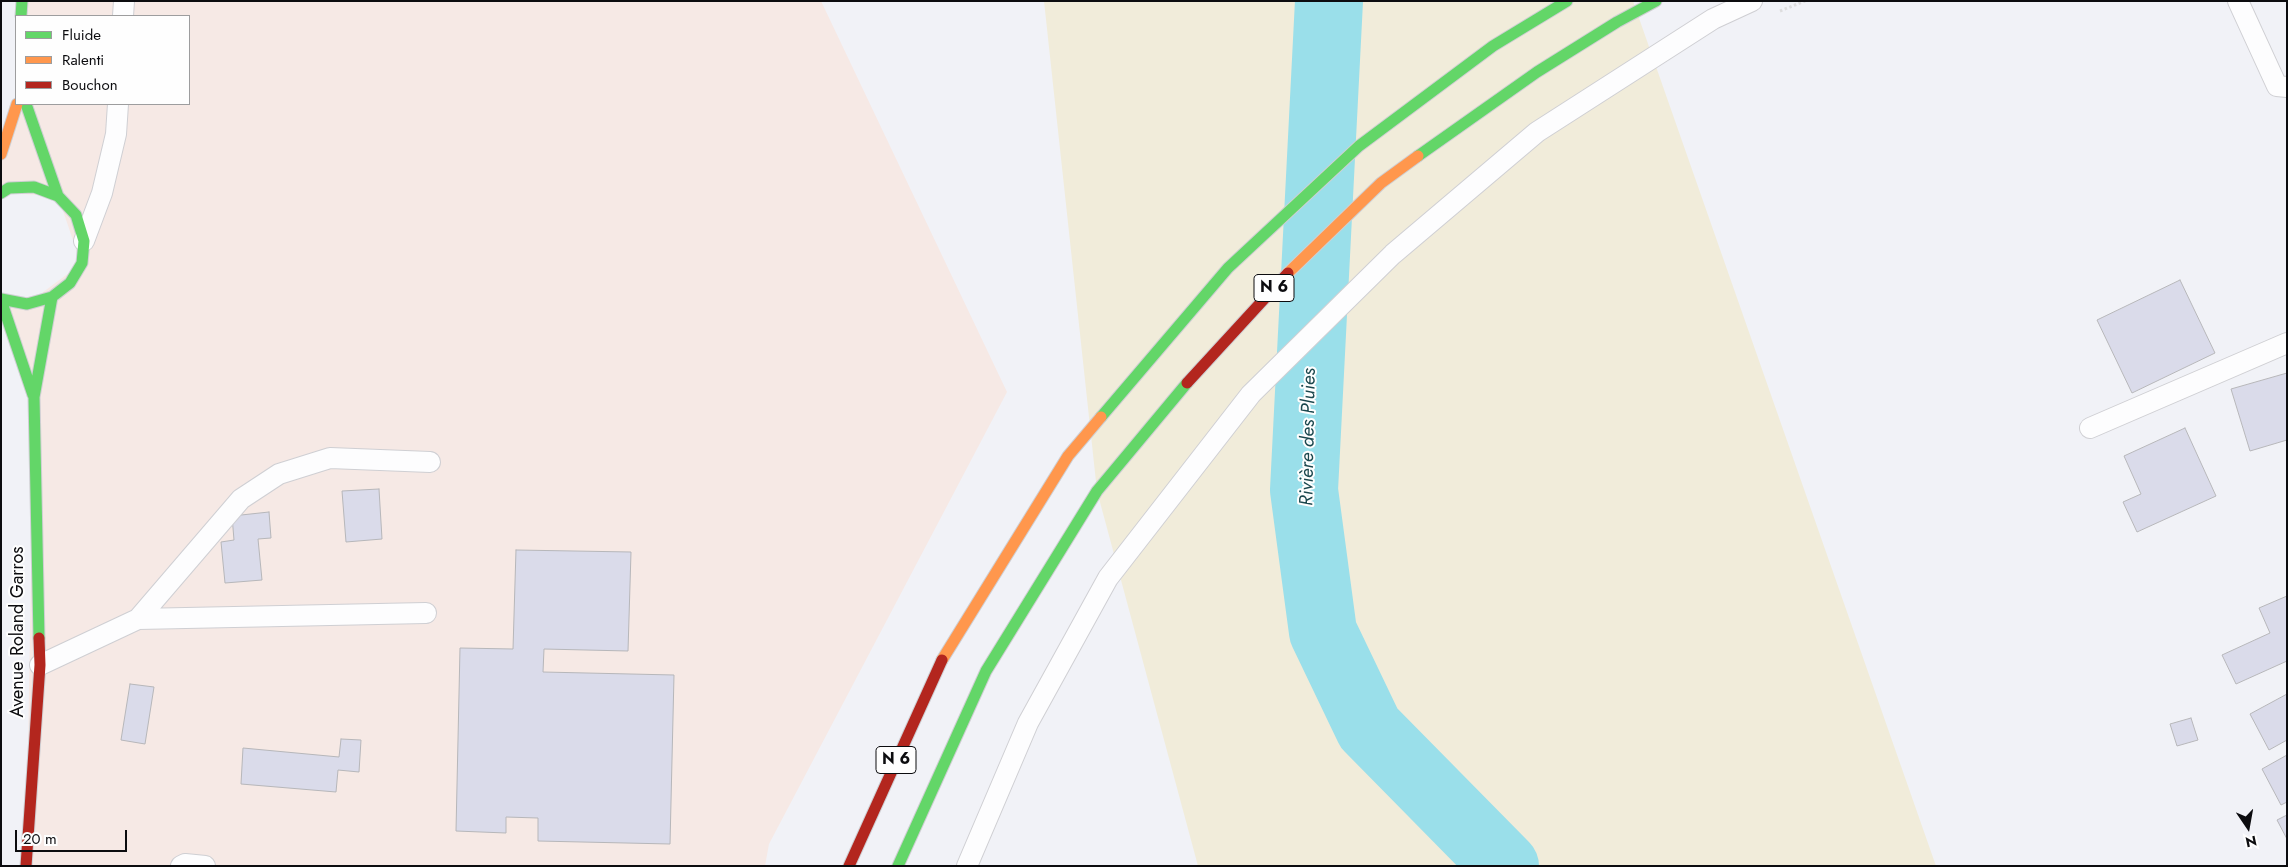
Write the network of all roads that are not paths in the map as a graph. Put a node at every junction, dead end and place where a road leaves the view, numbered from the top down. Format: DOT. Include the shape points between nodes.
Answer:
graph roads {
  1 [pos="22,1"];
  2 [pos="124,1"];
  3 [pos="1567,1"];
  4 [pos="1656,1"];
  5 [pos="1752,1"];
  6 [pos="2238,1"];
  7 [pos="22,15"];
  8 [pos="123,15"];
  9 [pos="2287,87"];
  10 [pos="16,105"];
  11 [pos="26,105"];
  12 [pos="118,105"];
  13 [pos="1,154"];
  14 [pos="1,192"];
  15 [pos="58,196"];
  16 [pos="84,240"];
  17 [pos="52,297"];
  18 [pos="1,299"];
  19 [pos="2287,343"];
  20 [pos="34,397"];
  21 [pos="2090,428"];
  22 [pos="430,462"];
  23 [pos="426,613"];
  24 [pos="138,619"];
  25 [pos="40,665"];
  26 [pos="26,866"];
  27 [pos="181,866"];
  28 [pos="205,866"];
  29 [pos="849,866"];
  30 [pos="898,866"];
  31 [pos="968,866"];
  1 -- 7 [label="main road"];
  2 -- 8 [label="lane"];
  3 -- 29 [label="main road, N 6" via="1493,46 1359,146 1228,268 1068,456 944,655"];
  4 -- 30 [label="main road, N 6" via="1537,72 1381,183 1318,242 1173,398 1097,492 986,671"];
  5 -- 31 [label="lane" via="1713,19 1537,132 1393,254 1252,394 1108,578 1028,723"];
  6 -- 9 [label="lane" via="2277,86"];
  10 -- 13 [label="main road"];
  11 -- 15 [label="main road, Avenue Roland Garros"];
  12 -- 16 [label="lane" via="116,134 102,193"];
  14 -- 15 [label="main road, Avenue Roland Garros" via="9,188 34,187"];
  15 -- 16 [label="main road, Avenue Roland Garros" via="76,215"];
  16 -- 17 [label="main road, Avenue Roland Garros" via="82,264 70,283"];
  17 -- 18 [label="main road, Avenue Roland Garros" via="27,304"];
  17 -- 20 [label="main road, Avenue Roland Garros"];
  18 -- 20 [label="main road, Avenue Roland Garros"];
  19 -- 21 [label="lane"];
  20 -- 25 [label="main road, Avenue Roland Garros"];
  22 -- 24 [label="lane" via="330,458 279,474 241,499"];
  23 -- 24 [label="lane"];
  24 -- 25 [label="lane"];
  25 -- 26 [label="main road, Avenue Roland Garros"];
  27 -- 28 [label="lane"];
}
